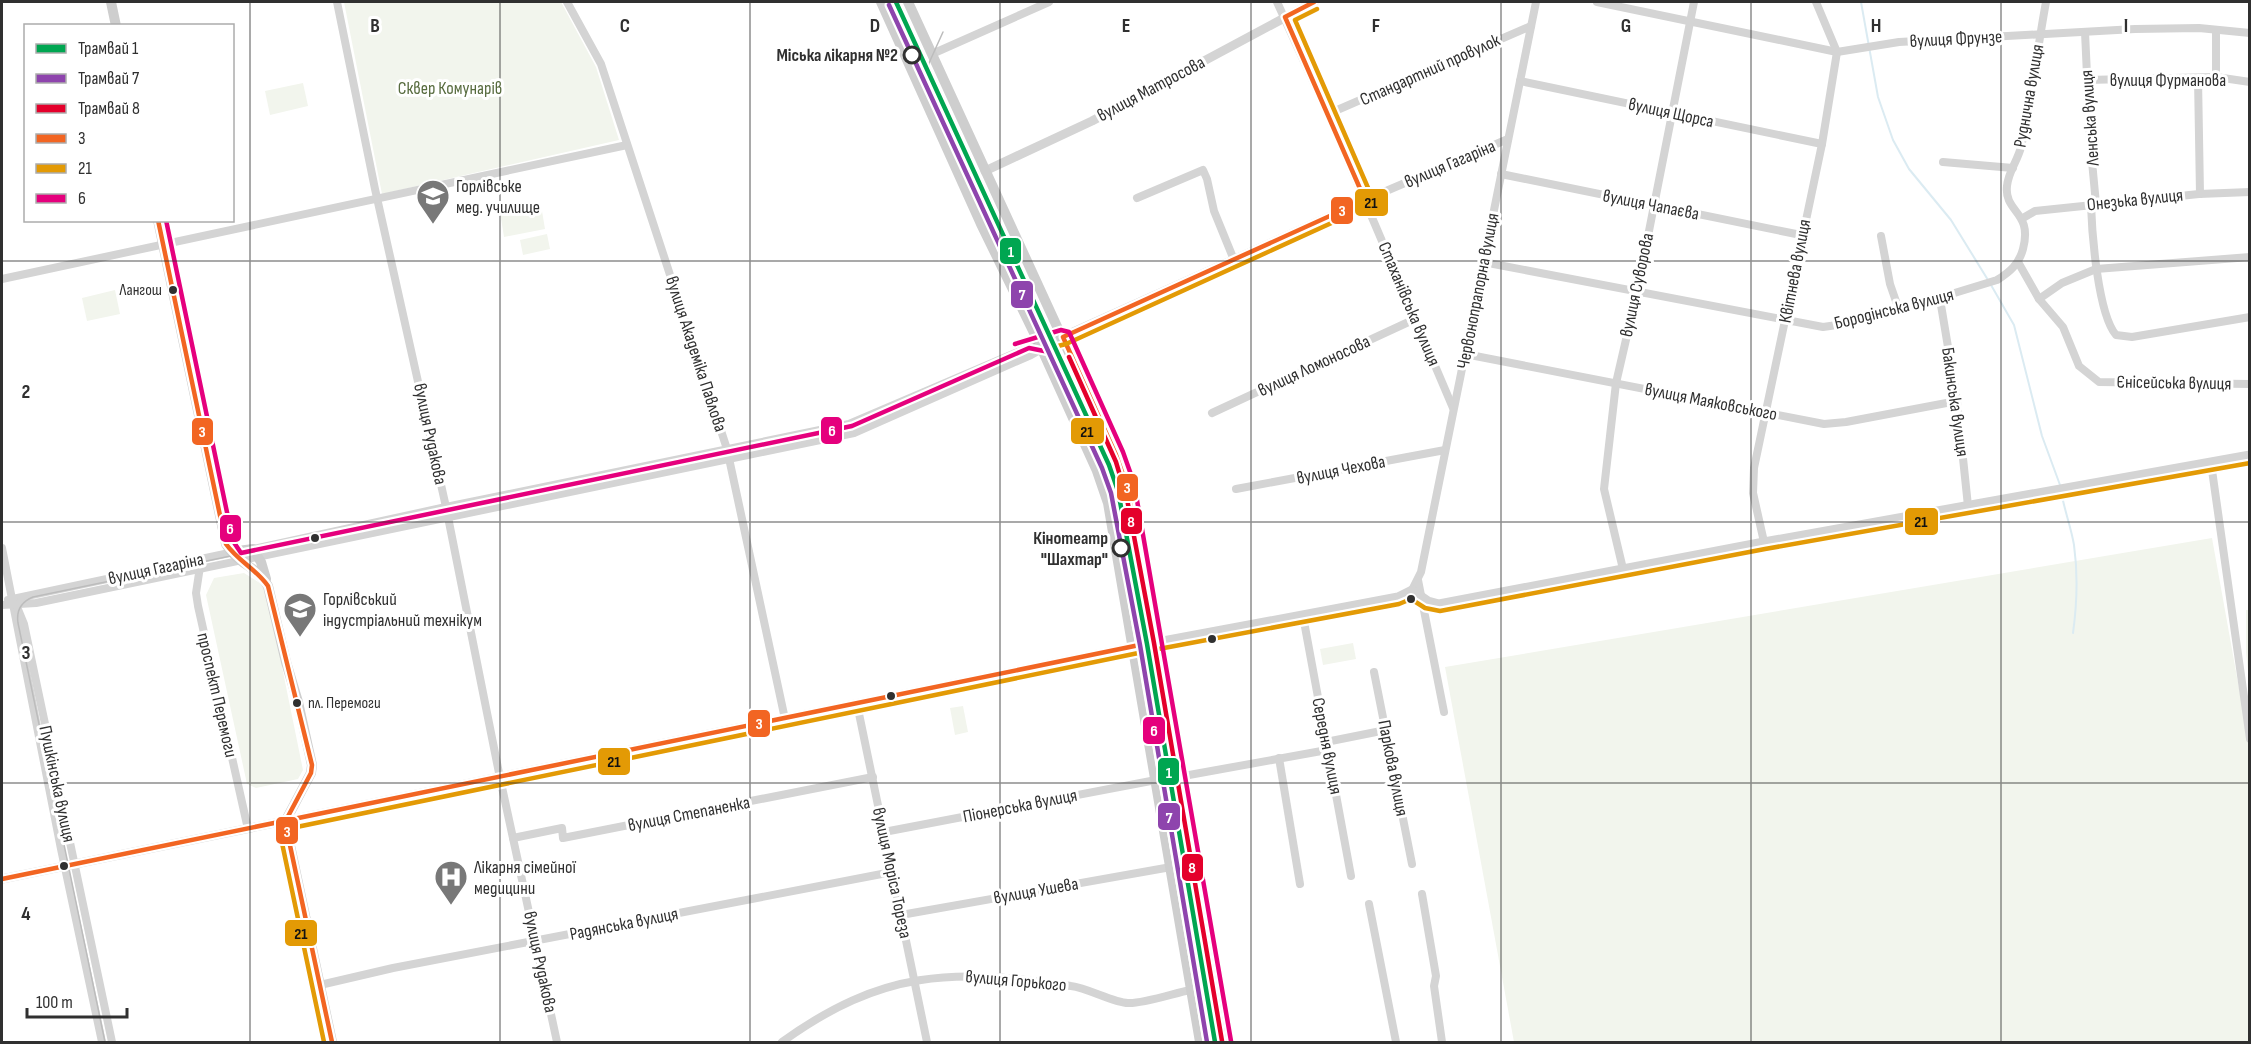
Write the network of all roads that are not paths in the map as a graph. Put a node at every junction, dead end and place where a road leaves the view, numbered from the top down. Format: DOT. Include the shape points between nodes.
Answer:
graph roads {
  1 [pos="111,2"];
  2 [pos="337,2"];
  3 [pos="567,2"];
  4 [pos="881,2"];
  5 [pos="908,2"];
  6 [pos="1049,2"];
  7 [pos="1278,2"];
  8 [pos="1314,2"];
  9 [pos="1536,2"];
  10 [pos="1597,2"];
  11 [pos="1694,2"];
  12 [pos="1816,2"];
  13 [pos="2046,2"];
  14 [pos="1285,17"];
  15 [pos="1690,21"];
  16 [pos="116,24"];
  17 [pos="1531,26"];
  18 [pos="2216,30"];
  19 [pos="2085,32"];
  20 [pos="2250,33"];
  21 [pos="2040,34"];
  22 [pos="1837,52"];
  23 [pos="932,54"];
  24 [pos="2216,77"];
  25 [pos="2198,78"];
  26 [pos="2086,80"];
  27 [pos="1520,81"];
  28 [pos="2250,82"];
  29 [pos="1671,113"];
  30 [pos="1328,114"];
  31 [pos="1508,139"];
  32 [pos="1822,144"];
  33 [pos="627,145"];
  34 [pos="1943,162"];
  35 [pos="2013,168"];
  36 [pos="985,171"];
  37 [pos="1501,174"];
  38 [pos="2250,192"];
  39 [pos="2200,194"];
  40 [pos="1137,198"];
  41 [pos="378,200"];
  42 [pos="1365,200"];
  43 [pos="2093,205"];
  44 [pos="1653,206"];
  45 [pos="2023,218"];
  46 [pos="158,222"];
  47 [pos="1802,235"];
  48 [pos="1881,236"];
  49 [pos="163,244"];
  50 [pos="2250,257"];
  51 [pos="1234,260"];
  52 [pos="1483,262"];
  53 [pos="2018,262"];
  54 [pos="2096,269"];
  55 [pos="2,279"];
  56 [pos="1637,292"];
  57 [pos="1940,298"];
  58 [pos="2039,299"];
  59 [pos="1899,310"];
  60 [pos="2250,317"];
  61 [pos="1415,319"];
  62 [pos="1786,321"];
  63 [pos="1063,337"];
  64 [pos="1039,351"];
  65 [pos="1465,354"];
  66 [pos="1442,381"];
  67 [pos="1459,383"];
  68 [pos="1616,383"];
  69 [pos="2250,384"];
  70 [pos="1957,401"];
  71 [pos="1454,410"];
  72 [pos="1212,413"];
  73 [pos="1765,413"];
  74 [pos="727,449"];
  75 [pos="1445,450"];
  76 [pos="2250,455"];
  77 [pos="729,459"];
  78 [pos="2211,463"];
  79 [pos="1236,489"];
  80 [pos="1968,506"];
  81 [pos="446,507"];
  82 [pos="448,518"];
  83 [pos="1764,542"];
  84 [pos="2,548"];
  85 [pos="234,552"];
  86 [pos="255,553"];
  87 [pos="201,560"];
  88 [pos="199,569"];
  89 [pos="1623,569"];
  90 [pos="1418,580"];
  91 [pos="268,586"];
  92 [pos="1412,590"];
  93 [pos="1421,597"];
  94 [pos="14,603"];
  95 [pos="36,603"];
  96 [pos="2,604"];
  97 [pos="1303,616"];
  98 [pos="24,624"];
  99 [pos="1154,642"];
  100 [pos="1134,647"];
  101 [pos="1374,672"];
  102 [pos="858,704"];
  103 [pos="1444,712"];
  104 [pos="785,719"];
  105 [pos="1386,730"];
  106 [pos="2250,739"];
  107 [pos="1326,746"];
  108 [pos="1279,758"];
  109 [pos="873,777"];
  110 [pos="1178,777"];
  111 [pos="500,778"];
  112 [pos="1156,780"];
  113 [pos="285,822"];
  114 [pos="248,830"];
  115 [pos="884,832"];
  116 [pos="513,838"];
  117 [pos="1412,864"];
  118 [pos="69,865"];
  119 [pos="1171,867"];
  120 [pos="892,872"];
  121 [pos="1351,876"];
  122 [pos="2,879"];
  123 [pos="1300,884"];
  124 [pos="1422,894"];
  125 [pos="1369,904"];
  126 [pos="901,915"];
  127 [pos="535,942"];
  128 [pos="914,980"];
  129 [pos="320,985"];
  130 [pos="1190,990"];
  131 [pos="102,1042"];
  132 [pos="112,1042"];
  133 [pos="332,1042"];
  134 [pos="557,1042"];
  135 [pos="782,1042"];
  136 [pos="927,1042"];
  137 [pos="1200,1042"];
  138 [pos="1224,1042"];
  139 [pos="1396,1042"];
  140 [pos="1442,1042"];
  1 -- 16 [label="main road"];
  2 -- 41 [label="street, вулиця Рудакова"];
  3 -- 33 [label="street, вулиця Академіка Павлова" via="601,64"];
  4 -- 64 [label="main road"];
  5 -- 23 [label="main road"];
  6 -- 23 [label="street"];
  7 -- 14 [label="street, Стаханівська вулиця"];
  8 -- 14 [label="street, вулиця Матросова"];
  9 -- 17 [label="street, Червонопрапорна вулиця"];
  10 -- 15 [label="street, вулиця Фрунзе"];
  11 -- 15 [label="street, вулиця Суворова"];
  12 -- 22 [label="street"];
  13 -- 21 [label="street, Руднична вулиця"];
  14 -- 30 [label="street, Стаханівська вулиця"];
  14 -- 36 [label="street, вулиця Матросова" via="1092,121"];
  15 -- 22 [label="street, вулиця Фрунзе"];
  15 -- 29 [label="street, вулиця Суворова"];
  17 -- 27 [label="street, Червонопрапорна вулиця"];
  17 -- 30 [label="street, Стандартний провулок"];
  18 -- 19 [label="street, вулиця Фрунзе"];
  18 -- 20 [label="street, вулиця Фрунзе"];
  18 -- 24 [label="street"];
  19 -- 21 [label="street, вулиця Фрунзе"];
  19 -- 26 [label="street, Ленська вулиця"];
  21 -- 22 [label="street, вулиця Фрунзе" via="1899,42"];
  21 -- 35 [label="street, Руднична вулиця" via="2021,147"];
  22 -- 32 [label="street, Квітнева вулиця"];
  23 -- 36 [label="main road"];
  24 -- 25 [label="street, вулиця Фурманова"];
  24 -- 28 [label="street, вулиця Фурманова"];
  25 -- 26 [label="street, вулиця Фурманова"];
  25 -- 39 [label="street"];
  26 -- 43 [label="street, Ленська вулиця"];
  27 -- 29 [label="street, вулиця Щорса"];
  27 -- 31 [label="street, Червонопрапорна вулиця"];
  29 -- 32 [label="street, вулиця Щорса"];
  29 -- 44 [label="street, вулиця Суворова"];
  30 -- 42 [label="street, Стаханівська вулиця"];
  31 -- 37 [label="street, Червонопрапорна вулиця"];
  31 -- 42 [label="street, вулиця Гагаріна"];
  32 -- 47 [label="street, Квітнева вулиця"];
  33 -- 41 [label="street"];
  33 -- 74 [label="street, вулиця Академіка Павлова"];
  34 -- 35 [label="street"];
  35 -- 45 [label="street, Руднична вулиця" via="2008,198"];
  36 -- 63 [label="main road"];
  37 -- 44 [label="street, вулиця Чапаєва"];
  37 -- 52 [label="street, Червонопрапорна вулиця"];
  38 -- 39 [label="street, Онезька вулиця"];
  39 -- 43 [label="street, Онезька вулиця"];
  40 -- 51 [label="street" via="1203,170"];
  41 -- 49 [label="street"];
  41 -- 81 [label="street, вулиця Рудакова"];
  42 -- 51 [label="street, вулиця Гагаріна"];
  42 -- 61 [label="street, Стаханівська вулиця"];
  43 -- 45 [label="street, Онезька вулиця" via="2035,211"];
  43 -- 54 [label="street, Ленська вулиця"];
  44 -- 47 [label="street, вулиця Чапаєва"];
  44 -- 56 [label="street, вулиця Суворова"];
  45 -- 53 [label="street" via="2025,238"];
  46 -- 49 [label="main road"];
  47 -- 62 [label="street, Квітнева вулиця"];
  48 -- 59 [label="street"];
  49 -- 55 [label="street"];
  49 -- 85 [label="main road"];
  50 -- 54 [label="street"];
  51 -- 63 [label="street, вулиця Гагаріна"];
  52 -- 56 [label="street, Бородінська вулиця"];
  52 -- 65 [label="street, Червонопрапорна вулиця"];
  53 -- 57 [label="street, Бородінська вулиця" via="1997,280"];
  53 -- 58 [label="street"];
  54 -- 58 [label="street" via="2062,283"];
  54 -- 60 [label="street, Ленська вулиця" via="2107,318 2116,335 2132,337"];
  56 -- 62 [label="street, Бородінська вулиця"];
  56 -- 68 [label="street, вулиця Суворова"];
  57 -- 59 [label="street, Бородінська вулиця"];
  57 -- 70 [label="street, Бакинська вулиця"];
  58 -- 69 [label="street, Єнісейська вулиця" via="2063,327 2079,366 2098,382"];
  59 -- 62 [label="street, Бородінська вулиця" via="1823,327"];
  61 -- 66 [label="street, Стаханівська вулиця"];
  61 -- 72 [label="street, вулиця Ломоносова"];
  62 -- 73 [label="street, Квітнева вулиця"];
  63 -- 64 [label="street, вулиця Гагаріна"];
  63 -- 99 [label="main road" via="1127,486"];
  64 -- 74 [label="street, вулиця Гагаріна" via="858,422"];
  64 -- 77 [label="street, вулиця Гагаріна" via="861,431"];
  64 -- 100 [label="main road" via="1097,471 1108,503"];
  65 -- 67 [label="street, Червонопрапорна вулиця"];
  65 -- 68 [label="street, вулиця Маяковського"];
  66 -- 67 [label="street" via="1452,388"];
  66 -- 71 [label="street, Стаханівська вулиця"];
  67 -- 71 [label="street, Червонопрапорна вулиця"];
  68 -- 73 [label="street, вулиця Маяковського"];
  68 -- 89 [label="street, вулиця Суворова" via="1604,489"];
  70 -- 73 [label="street, вулиця Маяковського" via="1836,423"];
  70 -- 80 [label="street, Бакинська вулиця"];
  71 -- 75 [label="street, Червонопрапорна вулиця"];
  73 -- 83 [label="street, Квітнева вулиця" via="1752,480"];
  74 -- 77 [label="street, вулиця Академіка Павлова"];
  74 -- 81 [label="street, вулиця Гагаріна"];
  75 -- 79 [label="street, вулиця Чехова"];
  75 -- 90 [label="street, Червонопрапорна вулиця"];
  76 -- 78 [label="street"];
  77 -- 82 [label="street, вулиця Гагаріна"];
  77 -- 104 [label="street, вулиця Академіка Павлова"];
  78 -- 80 [label="street"];
  78 -- 106 [label="street"];
  80 -- 83 [label="street"];
  81 -- 82 [label="street, вулиця Рудакова"];
  81 -- 86 [label="street, вулиця Гагаріна"];
  82 -- 86 [label="street, вулиця Гагаріна"];
  82 -- 111 [label="street, вулиця Рудакова"];
  83 -- 89 [label="street"];
  84 -- 94 [label="street, Пушкінська вулиця"];
  85 -- 86 [label="main road, вулиця Гагаріна"];
  85 -- 87 [label="street, вулиця Гагаріна"];
  85 -- 88 [label="street, вулиця Гагаріна"];
  85 -- 91 [label="main road"];
  86 -- 91 [label="main road"];
  87 -- 88 [label="street, проспект Перемоги"];
  87 -- 94 [label="street, вулиця Гагаріна"];
  88 -- 95 [label="street, вулиця Гагаріна"];
  88 -- 114 [label="street, проспект Перемоги" via="198,606"];
  89 -- 93 [label="street" via="1439,604"];
  90 -- 92 [label="street, Червонопрапорна вулиця"];
  90 -- 93 [label="street, Червонопрапорна вулиця"];
  91 -- 113 [label="main road" via="312,765 309,781"];
  92 -- 93 [label="street"];
  92 -- 97 [label="street" via="1398,597"];
  93 -- 103 [label="street, Червонопрапорна вулиця"];
  94 -- 95 [label="street, вулиця Гагаріна"];
  94 -- 96 [label="street, вулиця Гагаріна"];
  94 -- 98 [label="street, Пушкінська вулиця"];
  94 -- 118 [label="street, Пушкінська вулиця"];
  95 -- 98 [label="street" via="26,614"];
  97 -- 99 [label="street"];
  97 -- 107 [label="street, Середня вулиця"];
  98 -- 118 [label="street, Пушкінська вулиця"];
  99 -- 100 [label="street"];
  99 -- 110 [label="main road"];
  100 -- 102 [label="street"];
  100 -- 112 [label="main road"];
  101 -- 105 [label="street, Паркова вулиця"];
  102 -- 104 [label="street"];
  102 -- 109 [label="street, вулиця Моріса Тореза"];
  104 -- 111 [label="street"];
  105 -- 107 [label="street"];
  105 -- 117 [label="street, Паркова вулиця"];
  107 -- 108 [label="street"];
  107 -- 121 [label="street, Середня вулиця"];
  108 -- 110 [label="street"];
  108 -- 123 [label="street"];
  109 -- 115 [label="street, вулиця Моріса Тореза"];
  109 -- 116 [label="street, вулиця Степаненка" via="563,838 562,828"];
  110 -- 138 [label="main road"];
  111 -- 113 [label="street"];
  111 -- 116 [label="street, вулиця Рудакова"];
  112 -- 115 [label="street, Піонерська вулиця"];
  112 -- 119 [label="main road"];
  113 -- 114 [label="street"];
  113 -- 129 [label="main road"];
  114 -- 118 [label="street"];
  115 -- 120 [label="street, вулиця Моріса Тореза"];
  116 -- 127 [label="street, вулиця Рудакова"];
  118 -- 122 [label="street"];
  118 -- 131 [label="street, Пушкінська вулиця"];
  118 -- 132 [label="street, Пушкінська вулиця"];
  119 -- 126 [label="street, вулиця Ушева"];
  119 -- 130 [label="main road"];
  120 -- 126 [label="street, вулиця Моріса Тореза"];
  120 -- 127 [label="street, Радянська вулиця"];
  124 -- 140 [label="street"];
  125 -- 139 [label="street"];
  126 -- 128 [label="street, вулиця Моріса Тореза"];
  127 -- 129 [label="street, Радянська вулиця"];
  127 -- 134 [label="street, вулиця Рудакова"];
  128 -- 130 [label="street, вулиця Горького" via="970,975 1005,977 1081,987 1127,1003"];
  128 -- 135 [label="street, вулиця Горького" via="851,999"];
  128 -- 136 [label="street, вулиця Моріса Тореза"];
  129 -- 133 [label="main road"];
  130 -- 137 [label="main road"];
}
